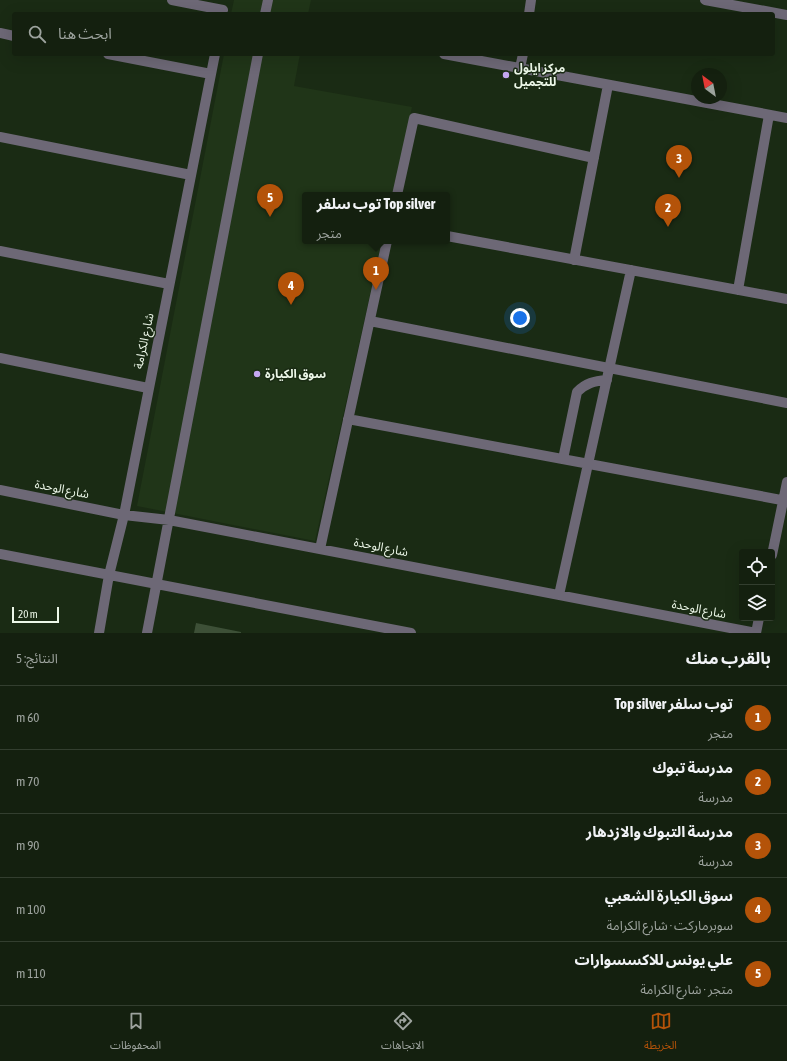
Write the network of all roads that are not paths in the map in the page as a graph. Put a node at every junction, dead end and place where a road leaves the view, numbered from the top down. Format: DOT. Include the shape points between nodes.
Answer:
graph roads {
  1 [pos="172,0"];
  2 [pos="226,0"];
  3 [pos="268,0"];
  4 [pos="531,0"];
  5 [pos="705,0"];
  6 [pos="223,12"];
  7 [pos="265,12"];
  8 [pos="529,12"];
  9 [pos="771,12"];
  10 [pos="775,13"];
  11 [pos="787,15"];
  12 [pos="0,33"];
  13 [pos="12,36"];
  14 [pos="118,56"];
  15 [pos="215,56"];
  16 [pos="258,56"];
  17 [pos="455,56"];
  18 [pos="523,56"];
  19 [pos="520,68"];
  20 [pos="211,74"];
  21 [pos="608,85"];
  22 [pos="770,115"];
  23 [pos="787,118"];
  24 [pos="0,137"];
  25 [pos="594,158"];
  26 [pos="191,176"];
  27 [pos="398,192"];
  28 [pos="450,237"];
  29 [pos="386,244"];
  30 [pos="0,251"];
  31 [pos="574,260"];
  32 [pos="631,270"];
  33 [pos="169,284"];
  34 [pos="738,290"];
  35 [pos="787,299"];
  36 [pos="370,321"];
  37 [pos="0,358"];
  38 [pos="609,368"];
  39 [pos="607,380"];
  40 [pos="148,388"];
  41 [pos="787,403"];
  42 [pos="348,418"];
  43 [pos="563,459"];
  44 [pos="588,464"];
  45 [pos="787,482"];
  46 [pos="0,490"];
  47 [pos="785,501"];
  48 [pos="124,515"];
  49 [pos="169,520"];
  50 [pos="320,549"];
  51 [pos="773,549"];
  52 [pos="0,554"];
  53 [pos="109,575"];
  54 [pos="157,584"];
  55 [pos="559,595"];
  56 [pos="758,621"];
  57 [pos="99,633"];
  58 [pos="147,633"];
  59 [pos="412,633"];
  60 [pos="756,633"];
  1 -- 6 [label="street"];
  2 -- 6 [label="street"];
  3 -- 7 [label="street"];
  4 -- 8 [label="street"];
  5 -- 9 [label="street"];
  10 -- 11 [label="street"];
  12 -- 13 [label="street"];
  14 -- 20 [label="street"];
  15 -- 20 [label="street, شارع الكرامة"];
  16 -- 49 [label="street"];
  17 -- 19 [label="street"];
  18 -- 19 [label="street"];
  19 -- 21 [label="street"];
  20 -- 26 [label="street, شارع الكرامة"];
  21 -- 22 [label="street"];
  21 -- 25 [label="street"];
  22 -- 23 [label="street"];
  22 -- 34 [label="street"];
  24 -- 26 [label="street"];
  25 -- 27 [label="street" via="414,118"];
  25 -- 31 [label="street"];
  26 -- 33 [label="street, شارع الكرامة"];
  28 -- 31 [label="street"];
  29 -- 36 [label="street"];
  30 -- 33 [label="street"];
  31 -- 32 [label="street"];
  32 -- 34 [label="street"];
  32 -- 38 [label="street"];
  33 -- 40 [label="street, شارع الكرامة"];
  34 -- 35 [label="street"];
  36 -- 38 [label="street"];
  36 -- 42 [label="street"];
  37 -- 40 [label="street"];
  38 -- 39 [label="street"];
  38 -- 41 [label="street"];
  39 -- 43 [label="street" via="584,385 577,392"];
  39 -- 44 [label="street"];
  40 -- 48 [label="street, شارع الكرامة"];
  42 -- 43 [label="street"];
  42 -- 50 [label="street"];
  43 -- 44 [label="street"];
  44 -- 47 [label="street"];
  44 -- 55 [label="street"];
  45 -- 47 [label="street"];
  46 -- 48 [label="street, شارع الوحدة"];
  47 -- 51 [label="street"];
  48 -- 49 [label="street, شارع الوحدة"];
  48 -- 53 [label="street, شارع الكرامة"];
  49 -- 50 [label="street, شارع الوحدة"];
  49 -- 54 [label="street"];
  50 -- 55 [label="street, شارع الوحدة"];
  52 -- 53 [label="street"];
  53 -- 54 [label="street"];
  53 -- 57 [label="street, شارع الكرامة"];
  54 -- 58 [label="street"];
  54 -- 59 [label="street"];
  55 -- 60 [label="street, شارع الوحدة"];
  56 -- 60 [label="street"];
}
